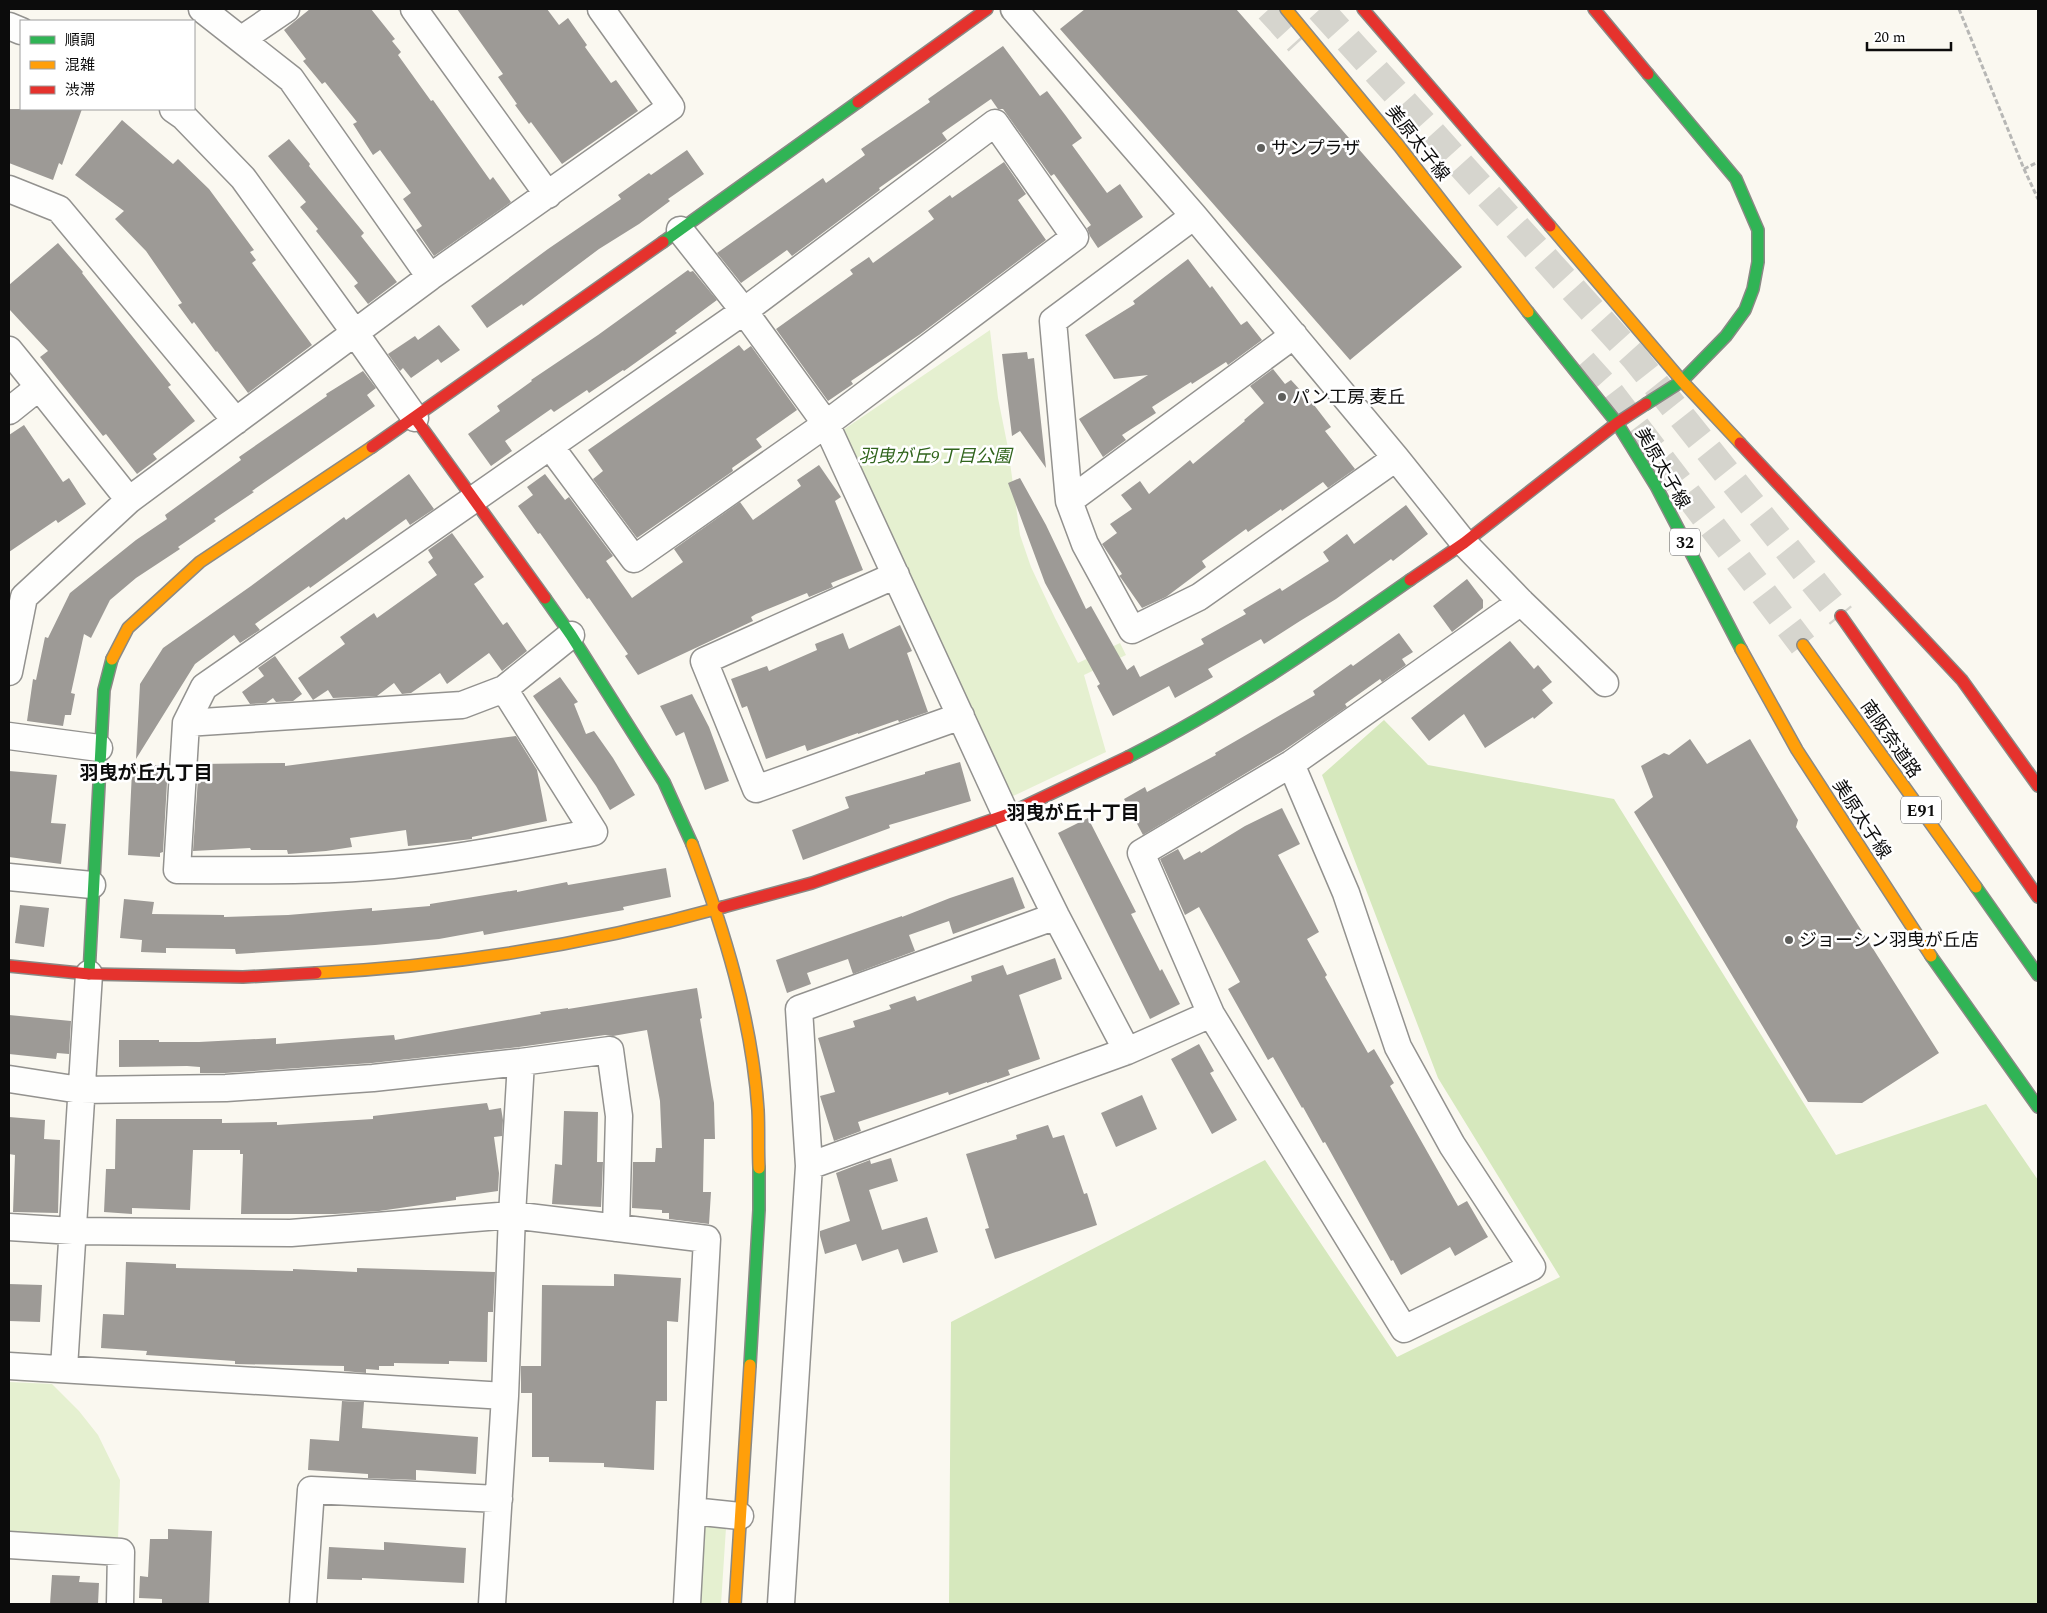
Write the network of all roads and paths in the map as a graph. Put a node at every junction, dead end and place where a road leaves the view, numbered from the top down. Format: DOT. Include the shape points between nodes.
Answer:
graph roads {
  1 [pos="202,9"];
  2 [pos="286,9"];
  3 [pos="414,9"];
  4 [pos="601,9"];
  5 [pos="987,9"];
  6 [pos="1014,9"];
  7 [pos="1286,9"];
  8 [pos="1363,9"];
  9 [pos="1594,9"];
  10 [pos="1959,9"];
  11 [pos="242,39"];
  12 [pos="174,110"];
  13 [pos="2038,162"];
  14 [pos="2024,169"];
  15 [pos="9,189"];
  16 [pos="548,195"];
  17 [pos="2038,199"];
  18 [pos="1194,216"];
  19 [pos="680,230"];
  20 [pos="430,277"];
  21 [pos="744,311"];
  22 [pos="355,332"];
  23 [pos="1294,336"];
  24 [pos="9,350"];
  25 [pos="1682,381"];
  26 [pos="39,387"];
  27 [pos="9,411"];
  28 [pos="415,418"];
  29 [pos="236,421"];
  30 [pos="1617,423"];
  31 [pos="826,424"];
  32 [pos="550,446"];
  33 [pos="1396,458"];
  34 [pos="129,500"];
  35 [pos="474,500"];
  36 [pos="1069,501"];
  37 [pos="1464,543"];
  38 [pos="896,575"];
  39 [pos="16,596"];
  40 [pos="1521,602"];
  41 [pos="1841,616"];
  42 [pos="571,635"];
  43 [pos="1803,645"];
  44 [pos="9,672"];
  45 [pos="1605,683"];
  46 [pos="504,690"];
  47 [pos="961,716"];
  48 [pos="186,723"];
  49 [pos="9,736"];
  50 [pos="100,748"];
  51 [pos="1291,764"];
  52 [pos="2038,786"];
  53 [pos="1006,814"];
  54 [pos="9,877"];
  55 [pos="92,885"];
  56 [pos="2038,897"];
  57 [pos="717,910"];
  58 [pos="1056,916"];
  59 [pos="9,966"];
  60 [pos="89,974"];
  61 [pos="2038,975"];
  62 [pos="1211,1014"];
  63 [pos="1127,1051"];
  64 [pos="521,1062"];
  65 [pos="9,1079"];
  66 [pos="80,1090"];
  67 [pos="2038,1107"];
  68 [pos="809,1166"];
  69 [pos="512,1215"];
  70 [pos="9,1227"];
  71 [pos="616,1228"];
  72 [pos="73,1231"];
  73 [pos="9,1366"];
  74 [pos="64,1368"];
  75 [pos="505,1396"];
  76 [pos="499,1498"];
  77 [pos="692,1511"];
  78 [pos="740,1516"];
  79 [pos="9,1545"];
  80 [pos="120,1604"];
  81 [pos="303,1604"];
  82 [pos="492,1604"];
  83 [pos="687,1604"];
  84 [pos="735,1604"];
  85 [pos="781,1604"];
  1 -- 11 [label="street"];
  2 -- 11 [label="street"];
  3 -- 16 [label="street"];
  4 -- 16 [label="street" via="671,107"];
  5 -- 19 [label="main road"];
  6 -- 18 [label="street"];
  7 -- 30 [label="main road, 美原太子線 / 32" via="1399,146"];
  8 -- 25 [label="main road"];
  9 -- 25 [label="main road" via="1736,179 1758,230 1758,262 1745,310 1726,336"];
  10 -- 14 [label="path"];
  11 -- 20 [label="street" via="291,79"];
  12 -- 22 [label="street" via="243,178"];
  13 -- 14 [label="path"];
  14 -- 17 [label="path"];
  15 -- 29 [label="street" via="59,209"];
  16 -- 20 [label="street"];
  18 -- 23 [label="street"];
  18 -- 36 [label="street" via="1052,321"];
  19 -- 21 [label="street"];
  19 -- 28 [label="main road"];
  20 -- 22 [label="street"];
  21 -- 31 [label="street"];
  21 -- 31 [label="street" via="995,123 1075,237"];
  21 -- 32 [label="street"];
  22 -- 28 [label="street"];
  22 -- 29 [label="street"];
  23 -- 33 [label="street"];
  23 -- 36 [label="street"];
  24 -- 26 [label="street"];
  25 -- 30 [label="main road"];
  25 -- 52 [label="main road" via="1962,680"];
  26 -- 27 [label="street"];
  26 -- 34 [label="street"];
  28 -- 35 [label="main road"];
  28 -- 50 [label="main road" via="200,562 128,628 112,659 104,690"];
  29 -- 34 [label="street"];
  30 -- 37 [label="main road"];
  30 -- 67 [label="main road, 美原太子線 / 32" via="1656,486 1797,750 1914,932"];
  31 -- 32 [label="street" via="634,559"];
  31 -- 38 [label="street"];
  32 -- 35 [label="street"];
  33 -- 36 [label="street" via="1199,597 1132,630 1084,544"];
  33 -- 37 [label="street"];
  34 -- 39 [label="street"];
  35 -- 42 [label="main road"];
  35 -- 48 [label="street" via="204,687"];
  37 -- 40 [label="street"];
  37 -- 53 [label="main road" via="1291,663 1210,712 1130,756"];
  38 -- 47 [label="street"];
  38 -- 47 [label="street" via="704,661 756,789"];
  39 -- 44 [label="street"];
  40 -- 45 [label="street"];
  40 -- 51 [label="street"];
  41 -- 56 [label="main road, 南阪奈道路 / E91"];
  42 -- 46 [label="street"];
  42 -- 57 [label="main road" via="664,782 686,828"];
  43 -- 61 [label="main road, 南阪奈道路 / E91"];
  46 -- 48 [label="street" via="462,705"];
  46 -- 48 [label="street" via="594,832 488,853 392,865 177,870"];
  47 -- 53 [label="street"];
  49 -- 50 [label="street"];
  50 -- 55 [label="main road"];
  51 -- 62 [label="street" via="1141,853"];
  51 -- 62 [label="street" via="1346,893 1398,1047 1452,1145 1532,1267 1404,1329"];
  53 -- 57 [label="main road" via="812,883"];
  53 -- 58 [label="street"];
  54 -- 55 [label="street"];
  55 -- 60 [label="main road"];
  57 -- 60 [label="main road" via="646,928 540,948 338,972 243,977"];
  57 -- 78 [label="main road" via="748,1033 758,1110 759,1210"];
  58 -- 63 [label="street"];
  58 -- 68 [label="street" via="799,1009"];
  59 -- 60 [label="main road"];
  60 -- 66 [label="street"];
  62 -- 63 [label="street"];
  63 -- 68 [label="street"];
  64 -- 66 [label="street" via="373,1078 226,1088"];
  64 -- 69 [label="street"];
  64 -- 71 [label="street" via="610,1050 619,1116"];
  65 -- 66 [label="street"];
  66 -- 72 [label="street"];
  68 -- 85 [label="street"];
  69 -- 71 [label="street"];
  69 -- 72 [label="street" via="291,1233"];
  69 -- 75 [label="street"];
  70 -- 72 [label="street"];
  71 -- 77 [label="street" via="707,1239"];
  72 -- 74 [label="street"];
  73 -- 74 [label="street"];
  74 -- 75 [label="street"];
  75 -- 76 [label="street"];
  76 -- 81 [label="street" via="311,1490"];
  76 -- 82 [label="street"];
  77 -- 78 [label="street"];
  77 -- 83 [label="street"];
  78 -- 84 [label="main road"];
  79 -- 80 [label="street" via="121,1552"];
}
